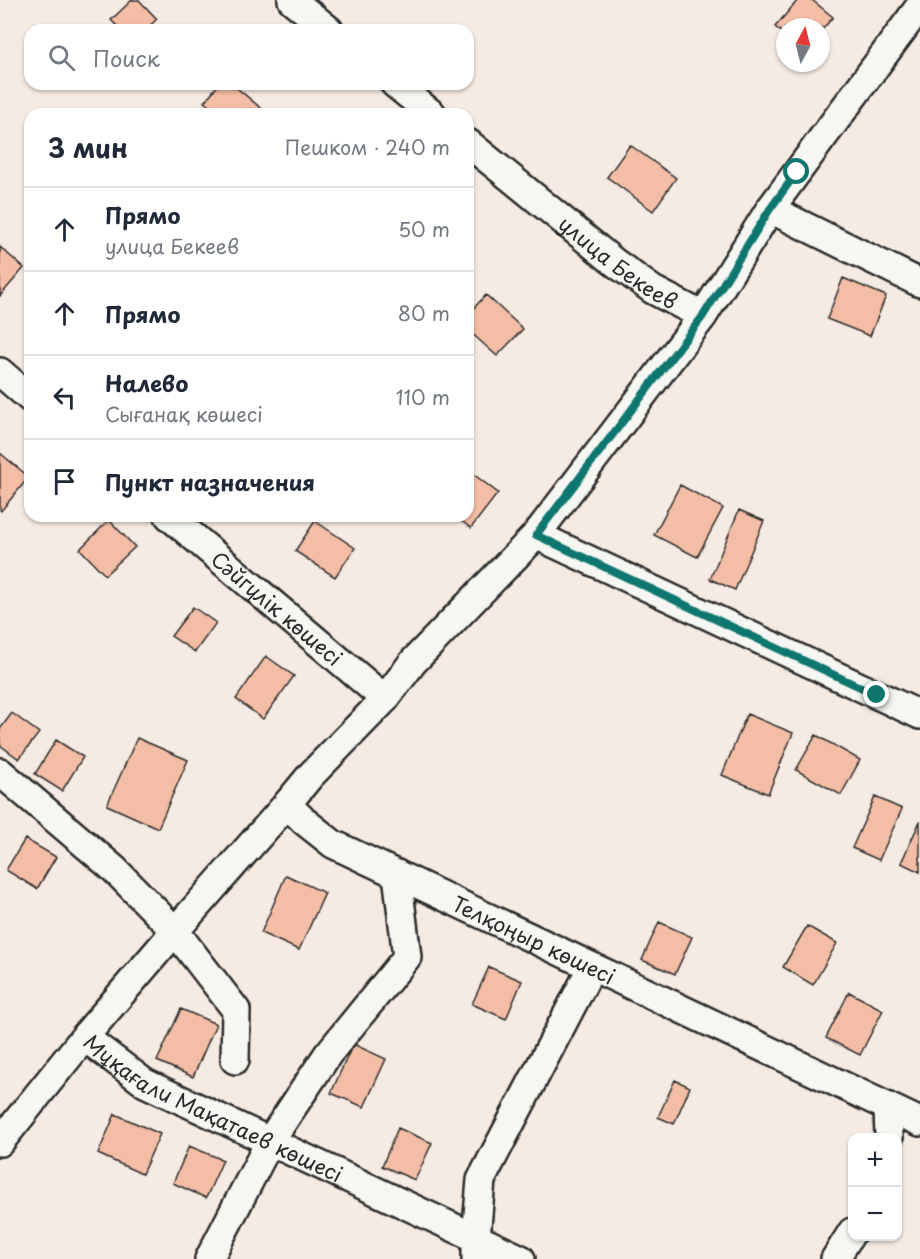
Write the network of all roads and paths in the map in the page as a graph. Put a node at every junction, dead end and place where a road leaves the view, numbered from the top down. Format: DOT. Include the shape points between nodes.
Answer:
graph roads {
  1 [pos="292,0"];
  2 [pos="920,6"];
  3 [pos="322,24"];
  4 [pos="402,90"];
  5 [pos="425,108"];
  6 [pos="474,148"];
  7 [pos="770,209"];
  8 [pos="920,283"];
  9 [pos="703,316"];
  10 [pos="0,372"];
  11 [pos="24,393"];
  12 [pos="177,522"];
  13 [pos="536,535"];
  14 [pos="385,699"];
  15 [pos="920,716"];
  16 [pos="0,772"];
  17 [pos="287,804"];
  18 [pos="397,874"];
  19 [pos="175,931"];
  20 [pos="592,967"];
  21 [pos="86,1035"];
  22 [pos="235,1060"];
  23 [pos="888,1107"];
  24 [pos="920,1122"];
  25 [pos="889,1133"];
  26 [pos="270,1141"];
  27 [pos="0,1142"];
  28 [pos="848,1238"];
  29 [pos="476,1248"];
  30 [pos="209,1259"];
  31 [pos="521,1259"];
  32 [pos="835,1259"];
  1 -- 3 [label="street"];
  2 -- 7 [label="street, улица Бекеев"];
  4 -- 5 [label="street"];
  6 -- 9 [label="street, улица Бекеев" via="614,262 653,290"];
  7 -- 8 [label="street"];
  7 -- 9 [label="street, улица Бекеев"];
  9 -- 13 [label="street"];
  10 -- 11 [label="street"];
  12 -- 14 [label="street, Сәйгүлік көшесі"];
  13 -- 14 [label="street" via="413,662"];
  13 -- 15 [label="street"];
  14 -- 17 [label="street"];
  16 -- 19 [label="street" via="114,869"];
  17 -- 18 [label="street, Телқоңыр көшесі" via="333,844"];
  17 -- 19 [label="street, Мұқағали Мақатаев көшесі"];
  18 -- 20 [label="street, Телқоңыр көшесі"];
  18 -- 26 [label="street" via="407,957 328,1054"];
  19 -- 21 [label="street, Мұқағали Мақатаев көшесі"];
  19 -- 22 [label="street" via="236,1010"];
  20 -- 23 [label="street, Телқоңыр көшесі"];
  20 -- 29 [label="street" via="482,1180"];
  21 -- 26 [label="street, Мұқағали Мақатаев көшесі" via="146,1083"];
  21 -- 27 [label="street"];
  23 -- 24 [label="street, Телқоңыр көшесі"];
  23 -- 25 [label="street"];
  26 -- 29 [label="street, Мұқағали Мақатаев көшесі"];
  26 -- 30 [label="street"];
  28 -- 32 [label="street"];
  29 -- 31 [label="street, Мұқағали Мақатаев көшесі"];
}
